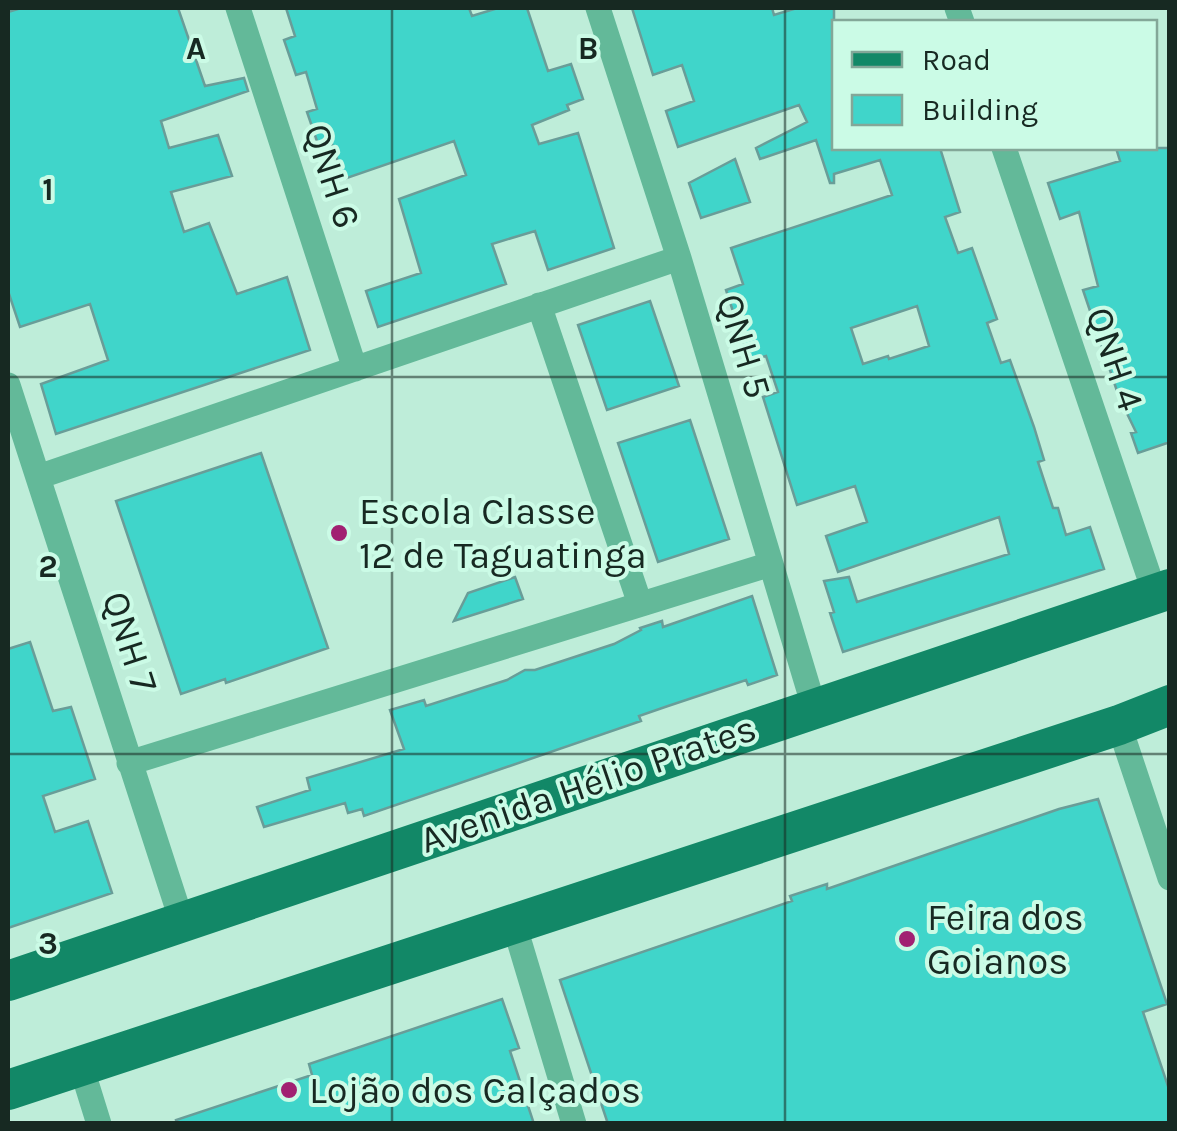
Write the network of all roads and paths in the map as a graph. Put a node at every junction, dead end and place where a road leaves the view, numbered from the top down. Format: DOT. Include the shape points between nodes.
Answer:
graph roads {
  1 [pos="238,8"];
  2 [pos="598,8"];
  3 [pos="1005,150"];
  4 [pos="679,258"];
  5 [pos="539,306"];
  6 [pos="355,368"];
  7 [pos="8,385"];
  8 [pos="38,477"];
  9 [pos="771,564"];
  10 [pos="1162,591"];
  11 [pos="640,604"];
  12 [pos="1170,705"];
  13 [pos="814,707"];
  14 [pos="1119,725"];
  15 [pos="129,763"];
  16 [pos="1170,878"];
  17 [pos="182,922"];
  18 [pos="514,924"];
  19 [pos="8,981"];
  20 [pos="82,1066"];
  21 [pos="8,1090"];
  22 [pos="99,1124"];
  23 [pos="574,1124"];
  1 -- 6 [label="street, QNH 6"];
  2 -- 4 [label="street, QNH 5"];
  3 -- 10 [label="street, QNH 4"];
  4 -- 5 [label="street"];
  4 -- 9 [label="street, QNH 5"];
  5 -- 6 [label="street"];
  5 -- 11 [label="street"];
  6 -- 8 [label="street"];
  7 -- 8 [label="street, QNH 7"];
  8 -- 15 [label="street, QNH 7"];
  9 -- 11 [label="street"];
  9 -- 13 [label="street, QNH 5"];
  10 -- 13 [label="main road, Avenida Hélio Prates"];
  11 -- 15 [label="street"];
  12 -- 14 [label="main road"];
  13 -- 17 [label="main road, Avenida Hélio Prates"];
  14 -- 16 [label="street"];
  14 -- 18 [label="main road"];
  15 -- 17 [label="street, QNH 7"];
  17 -- 19 [label="main road, Avenida Hélio Prates"];
  18 -- 20 [label="main road"];
  18 -- 23 [label="street"];
  20 -- 21 [label="main road"];
  20 -- 22 [label="street"];
}
